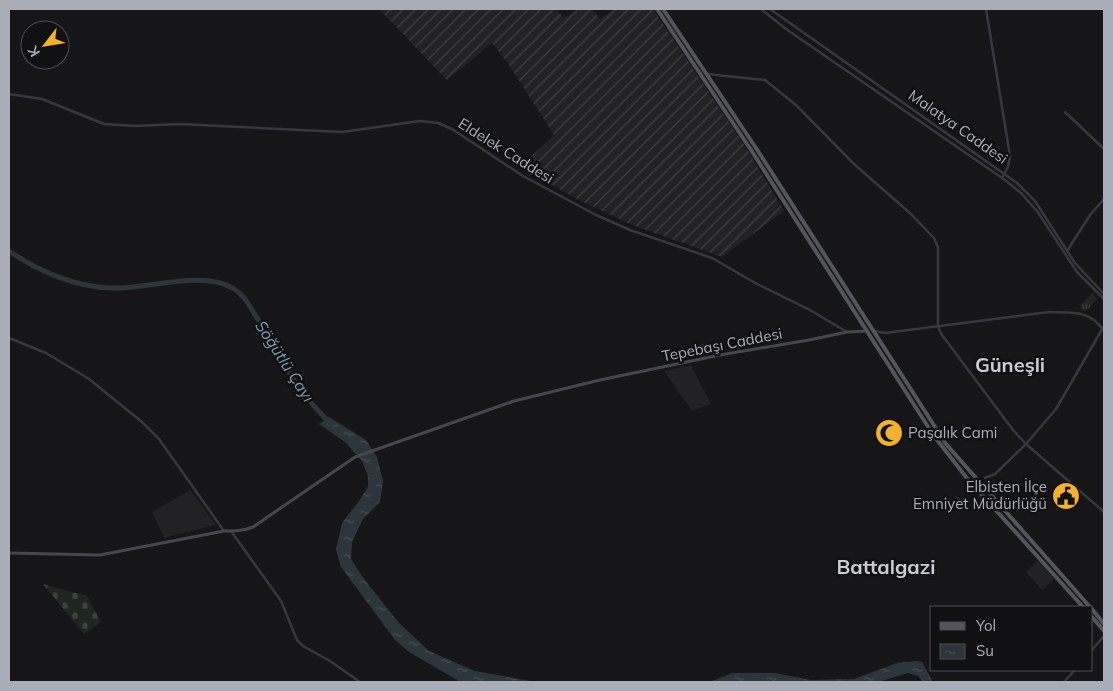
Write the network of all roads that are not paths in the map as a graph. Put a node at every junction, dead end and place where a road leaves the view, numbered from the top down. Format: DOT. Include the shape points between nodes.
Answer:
graph roads {
  1 [pos="657,9"];
  2 [pos="663,9"];
  3 [pos="761,9"];
  4 [pos="770,9"];
  5 [pos="986,9"];
  6 [pos="706,74"];
  7 [pos="9,94"];
  8 [pos="1065,112"];
  9 [pos="1104,149"];
  10 [pos="1005,174"];
  11 [pos="1002,178"];
  12 [pos="1104,199"];
  13 [pos="1067,251"];
  14 [pos="1065,255"];
  15 [pos="1104,294"];
  16 [pos="1104,299"];
  17 [pos="938,327"];
  18 [pos="1104,328"];
  19 [pos="868,331"];
  20 [pos="874,331"];
  21 [pos="847,332"];
  22 [pos="9,338"];
  23 [pos="1028,445"];
  24 [pos="985,478"];
  25 [pos="1104,512"];
  26 [pos="224,530"];
  27 [pos="230,531"];
  28 [pos="9,553"];
  29 [pos="1082,606"];
  30 [pos="1089,606"];
  31 [pos="1093,610"];
  32 [pos="1093,618"];
  33 [pos="1104,624"];
  34 [pos="1104,631"];
  35 [pos="1104,636"];
  36 [pos="1093,649"];
  37 [pos="1074,671"];
  38 [pos="360,682"];
  39 [pos="1064,682"];
  1 -- 19 [label="main road"];
  2 -- 6 [label="main road"];
  3 -- 11 [label="street"];
  4 -- 10 [label="street, Malatya Caddesi"];
  5 -- 10 [label="street" via="1010,156"];
  6 -- 17 [label="street" via="765,80 797,106 934,238 938,246"];
  6 -- 20 [label="main road"];
  7 -- 21 [label="street, Eldelek Caddesi" via="42,98 104,124 180,124 342,132 420,121 438,123 523,176 596,215 712,258"];
  8 -- 9 [label="street"];
  10 -- 11 [label="street"];
  10 -- 13 [label="street, Malatya Caddesi" via="1035,201"];
  11 -- 14 [label="street" via="1037,211"];
  12 -- 13 [label="street"];
  13 -- 14 [label="street"];
  13 -- 15 [label="street, Malatya Caddesi"];
  14 -- 16 [label="street"];
  17 -- 18 [label="street, Tepebaşı Caddesi" via="1049,312 1081,312"];
  17 -- 20 [label="street, Tepebaşı Caddesi" via="885,333"];
  17 -- 23 [label="street" via="1013,430"];
  18 -- 23 [label="street" via="1056,409"];
  19 -- 20 [label="main road, Tepebaşı Caddesi"];
  19 -- 21 [label="main road, Tepebaşı Caddesi"];
  19 -- 29 [label="main road" via="966,477"];
  20 -- 30 [label="main road" via="946,444"];
  21 -- 27 [label="main road, Tepebaşı Caddesi" via="689,361 514,401 355,458 253,527"];
  22 -- 26 [label="street" via="46,353 89,379 142,422 159,439"];
  23 -- 24 [label="street" via="995,474"];
  23 -- 25 [label="street"];
  26 -- 27 [label="main road"];
  26 -- 28 [label="main road" via="100,555"];
  27 -- 38 [label="street" via="281,601 297,640"];
  31 -- 33 [label="main road"];
  32 -- 34 [label="main road"];
  35 -- 36 [label="street"];
  37 -- 39 [label="street"];
}
